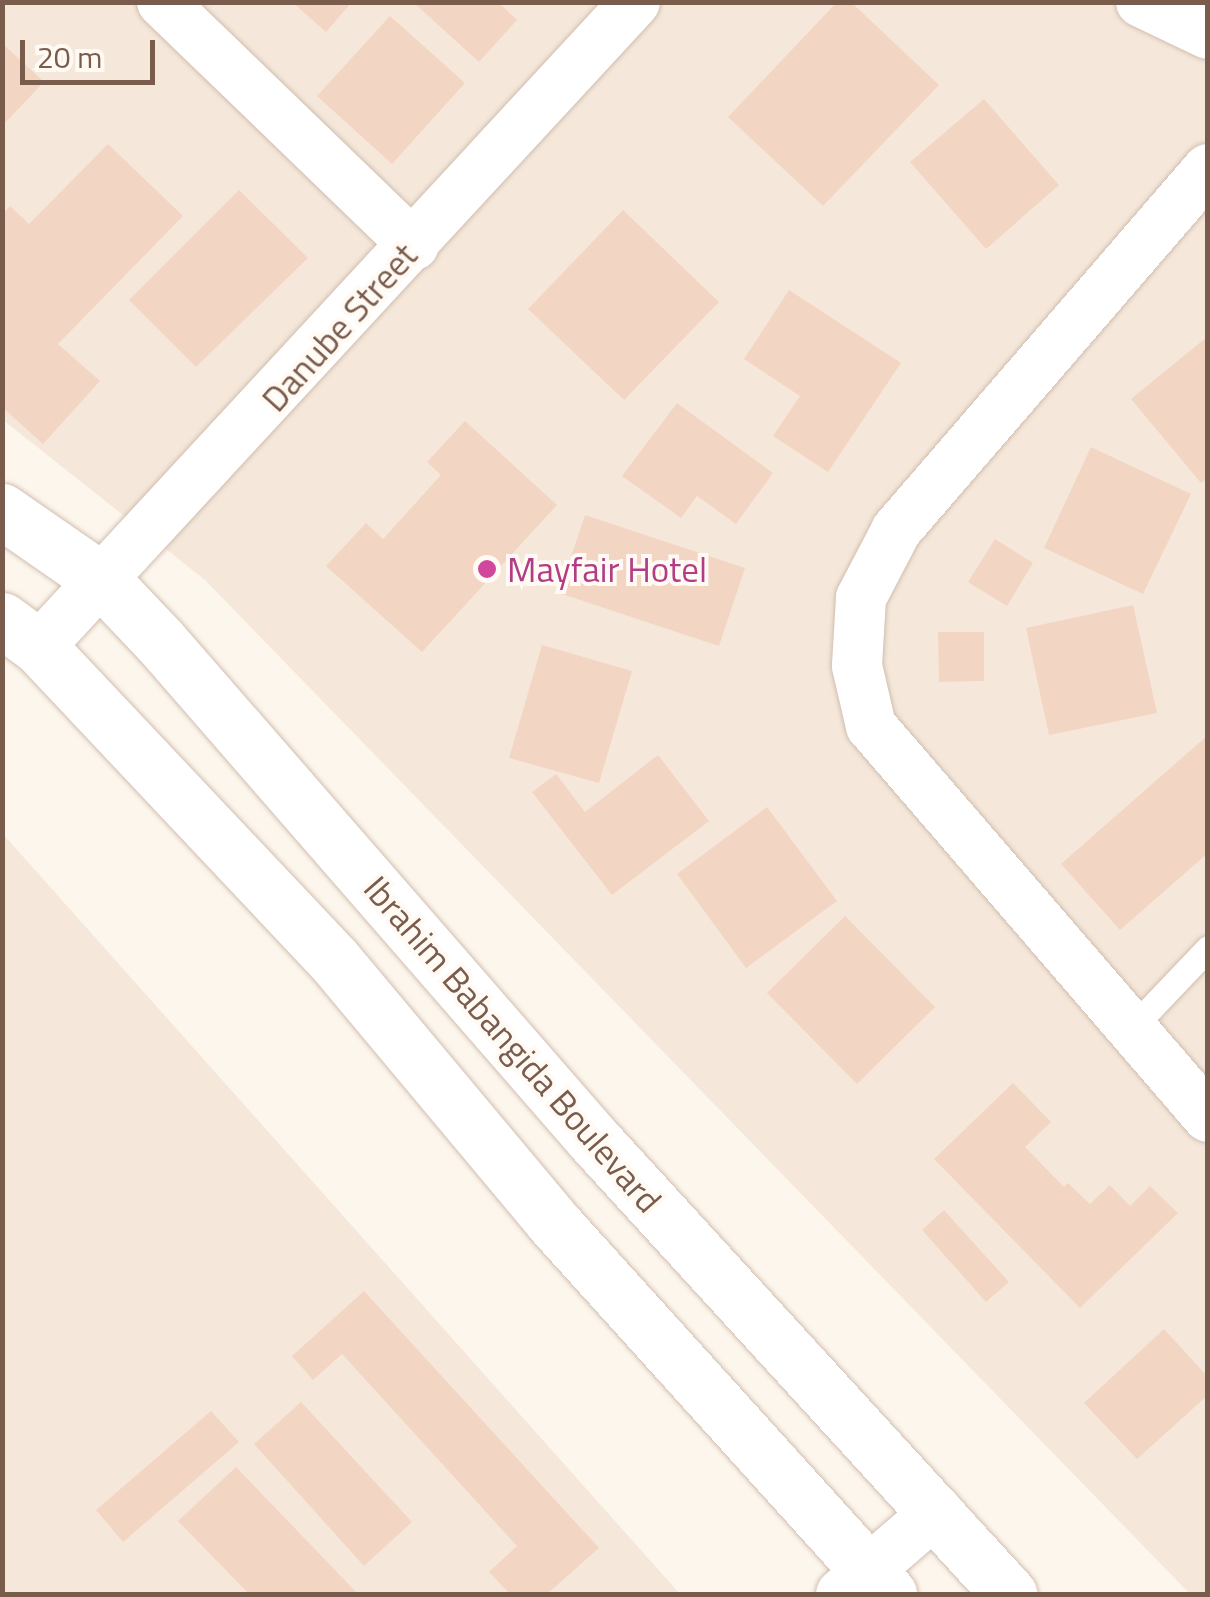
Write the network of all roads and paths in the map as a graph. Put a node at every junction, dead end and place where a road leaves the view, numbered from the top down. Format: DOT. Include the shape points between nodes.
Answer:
graph roads {
  1 [pos="162,2"];
  2 [pos="635,2"];
  3 [pos="1142,2"];
  4 [pos="1208,34"];
  5 [pos="1208,169"];
  6 [pos="414,244"];
  7 [pos="2,511"];
  8 [pos="103,581"];
  9 [pos="21,634"];
  10 [pos="1208,948"];
  11 [pos="1130,1030"];
  12 [pos="1208,1117"];
  13 [pos="937,1511"];
  14 [pos="866,1587"];
  15 [pos="1009,1594"];
  1 -- 6 [label="street"];
  2 -- 6 [label="street, Danube Street"];
  3 -- 4 [label="street"];
  5 -- 11 [label="street" via="896,531 861,598 857,666 871,726"];
  6 -- 8 [label="street, Danube Street"];
  7 -- 8 [label="street, Ibrahim Babangida Boulevard"];
  8 -- 9 [label="street, Danube Street"];
  8 -- 13 [label="street, Ibrahim Babangida Boulevard" via="592,1139"];
  9 -- 14 [label="street" via="334,960"];
  10 -- 11 [label="lane"];
  11 -- 12 [label="street"];
  13 -- 14 [label="street"];
  13 -- 15 [label="street, Ibrahim Babangida Boulevard"];
}
